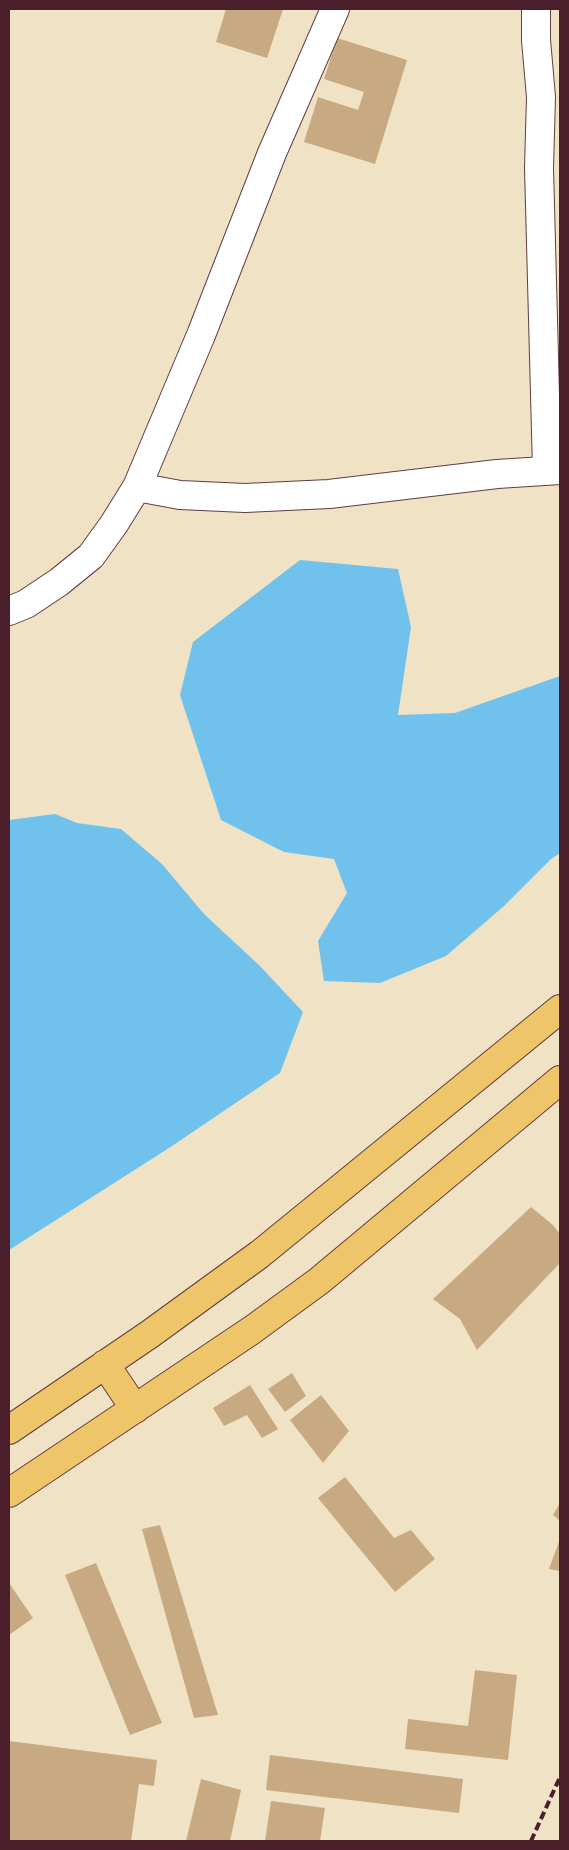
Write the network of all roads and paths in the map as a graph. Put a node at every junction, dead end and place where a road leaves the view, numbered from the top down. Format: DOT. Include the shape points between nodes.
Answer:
graph roads {
  1 [pos="335,9"];
  2 [pos="536,9"];
  3 [pos="554,470"];
  4 [pos="137,487"];
  5 [pos="9,611"];
  6 [pos="560,1009"];
  7 [pos="560,1080"];
  8 [pos="105,1364"];
  9 [pos="135,1409"];
  10 [pos="9,1430"];
  11 [pos="9,1493"];
  1 -- 4 [label="street" via="272,152 201,335"];
  2 -- 3 [label="street" via="541,97 539,168"];
  3 -- 4 [label="street" via="329,494 245,498 180,495"];
  4 -- 5 [label="street" via="91,556 59,582"];
  6 -- 8 [label="main road" via="260,1254"];
  7 -- 9 [label="main road" via="319,1281"];
  8 -- 9 [label="main road"];
  8 -- 10 [label="main road"];
  9 -- 11 [label="main road"];
}
